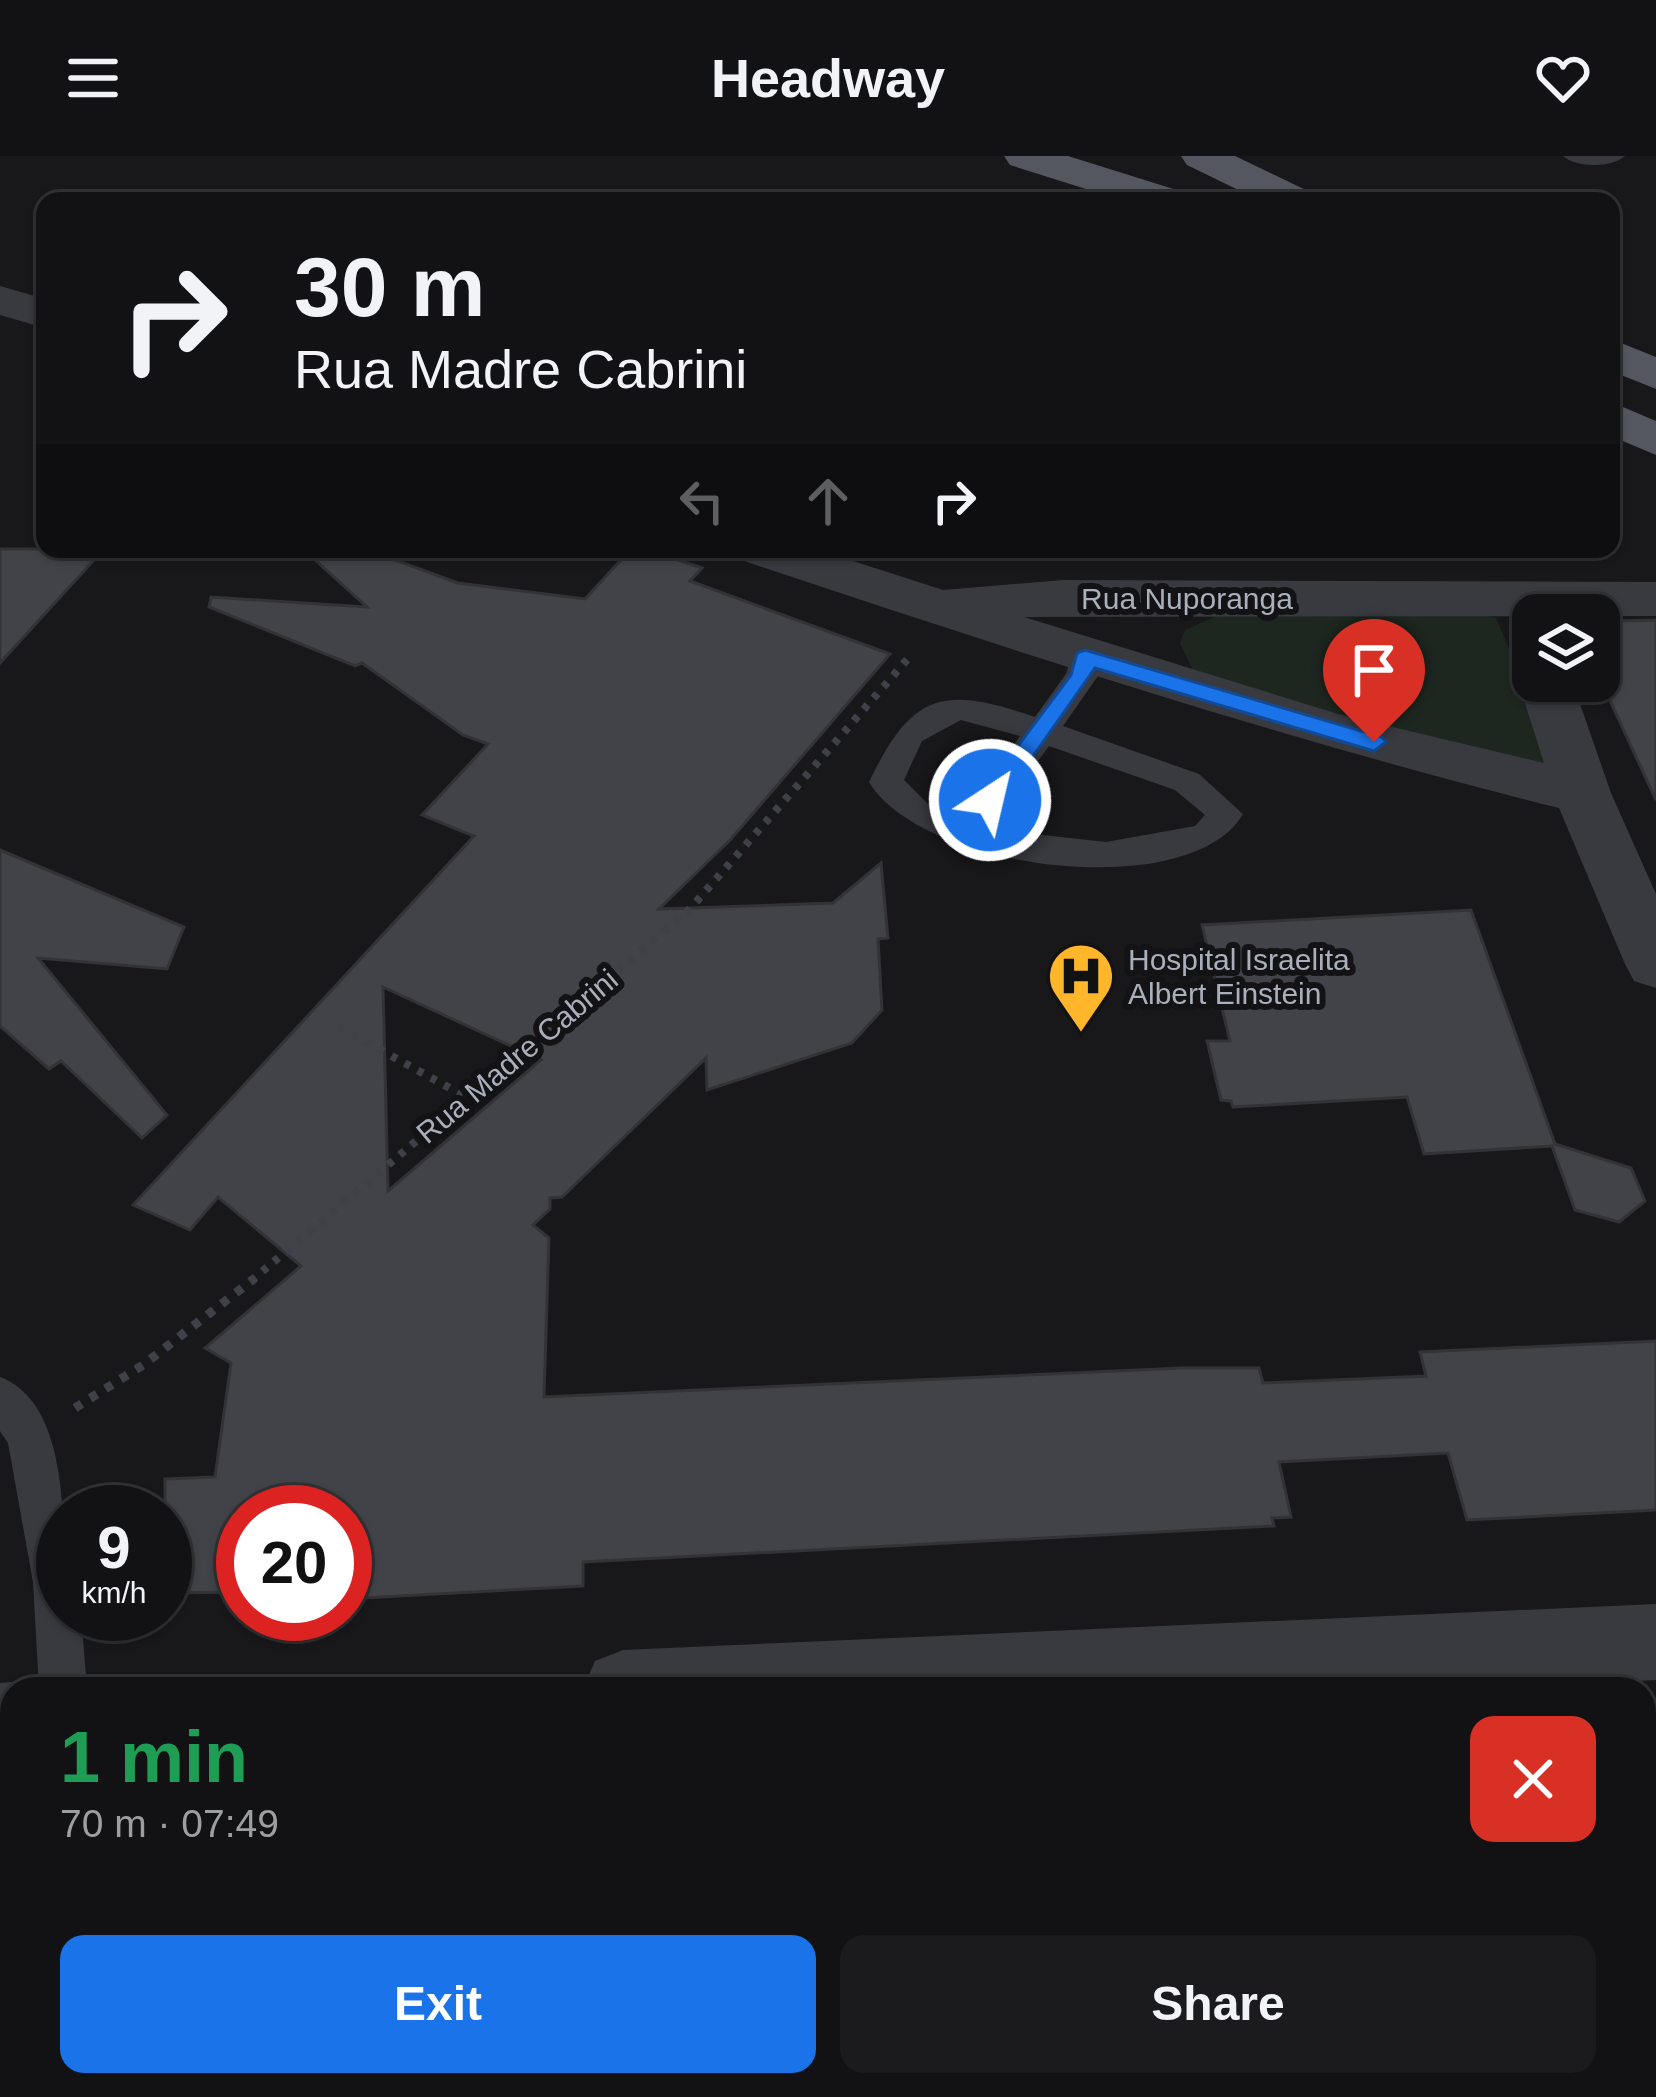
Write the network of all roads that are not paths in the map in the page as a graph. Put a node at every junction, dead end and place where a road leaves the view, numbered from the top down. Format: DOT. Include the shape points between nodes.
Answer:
graph roads {
  1 [pos="1025,156"];
  2 [pos="1202,156"];
  3 [pos="1575,156"];
  4 [pos="1613,156"];
  5 [pos="1139,192"];
  6 [pos="1276,192"];
  7 [pos="0,299"];
  8 [pos="36,311"];
  9 [pos="1620,357"];
  10 [pos="1656,375"];
  11 [pos="1620,422"];
  12 [pos="1656,440"];
  13 [pos="790,558"];
  14 [pos="1183,597"];
  15 [pos="1656,599"];
  16 [pos="1620,604"];
  17 [pos="935,605"];
  18 [pos="1512,614"];
  19 [pos="1085,658"];
  20 [pos="1180,686"];
  21 [pos="1552,702"];
  22 [pos="1040,729"];
  23 [pos="1582,794"];
  24 [pos="965,836"];
  25 [pos="1656,964"];
  26 [pos="0,1396"];
  27 [pos="1656,1642"];
  28 [pos="1256,1673"];
  29 [pos="62,1677"];
  30 [pos="1098,1677"];
  1 -- 5 [label="main road"];
  2 -- 6 [label="main road"];
  3 -- 4 [label="lane"];
  7 -- 8 [label="street"];
  9 -- 10 [label="main road"];
  11 -- 12 [label="main road"];
  13 -- 17 [label="street"];
  14 -- 17 [label="street, Rua Nuporanga"];
  14 -- 18 [label="street, Rua Nuporanga"];
  14 -- 20 [label="street" via="1156,651"];
  15 -- 16 [label="street, Rua Nuporanga"];
  17 -- 19 [label="street"];
  19 -- 20 [label="street"];
  19 -- 22 [label="lane" via="1082,676"];
  20 -- 23 [label="street"];
  21 -- 23 [label="street"];
  22 -- 24 [label="lane"];
  22 -- 24 [label="lane" via="956,709 909,734 886,782 917,814"];
  22 -- 24 [label="lane" via="1187,782 1226,814 1206,836 1106,855"];
  23 -- 25 [label="street"];
  26 -- 29 [label="lane" via="29,1437 56,1582"];
  27 -- 28 [label="street"];
  28 -- 30 [label="street"];
}
